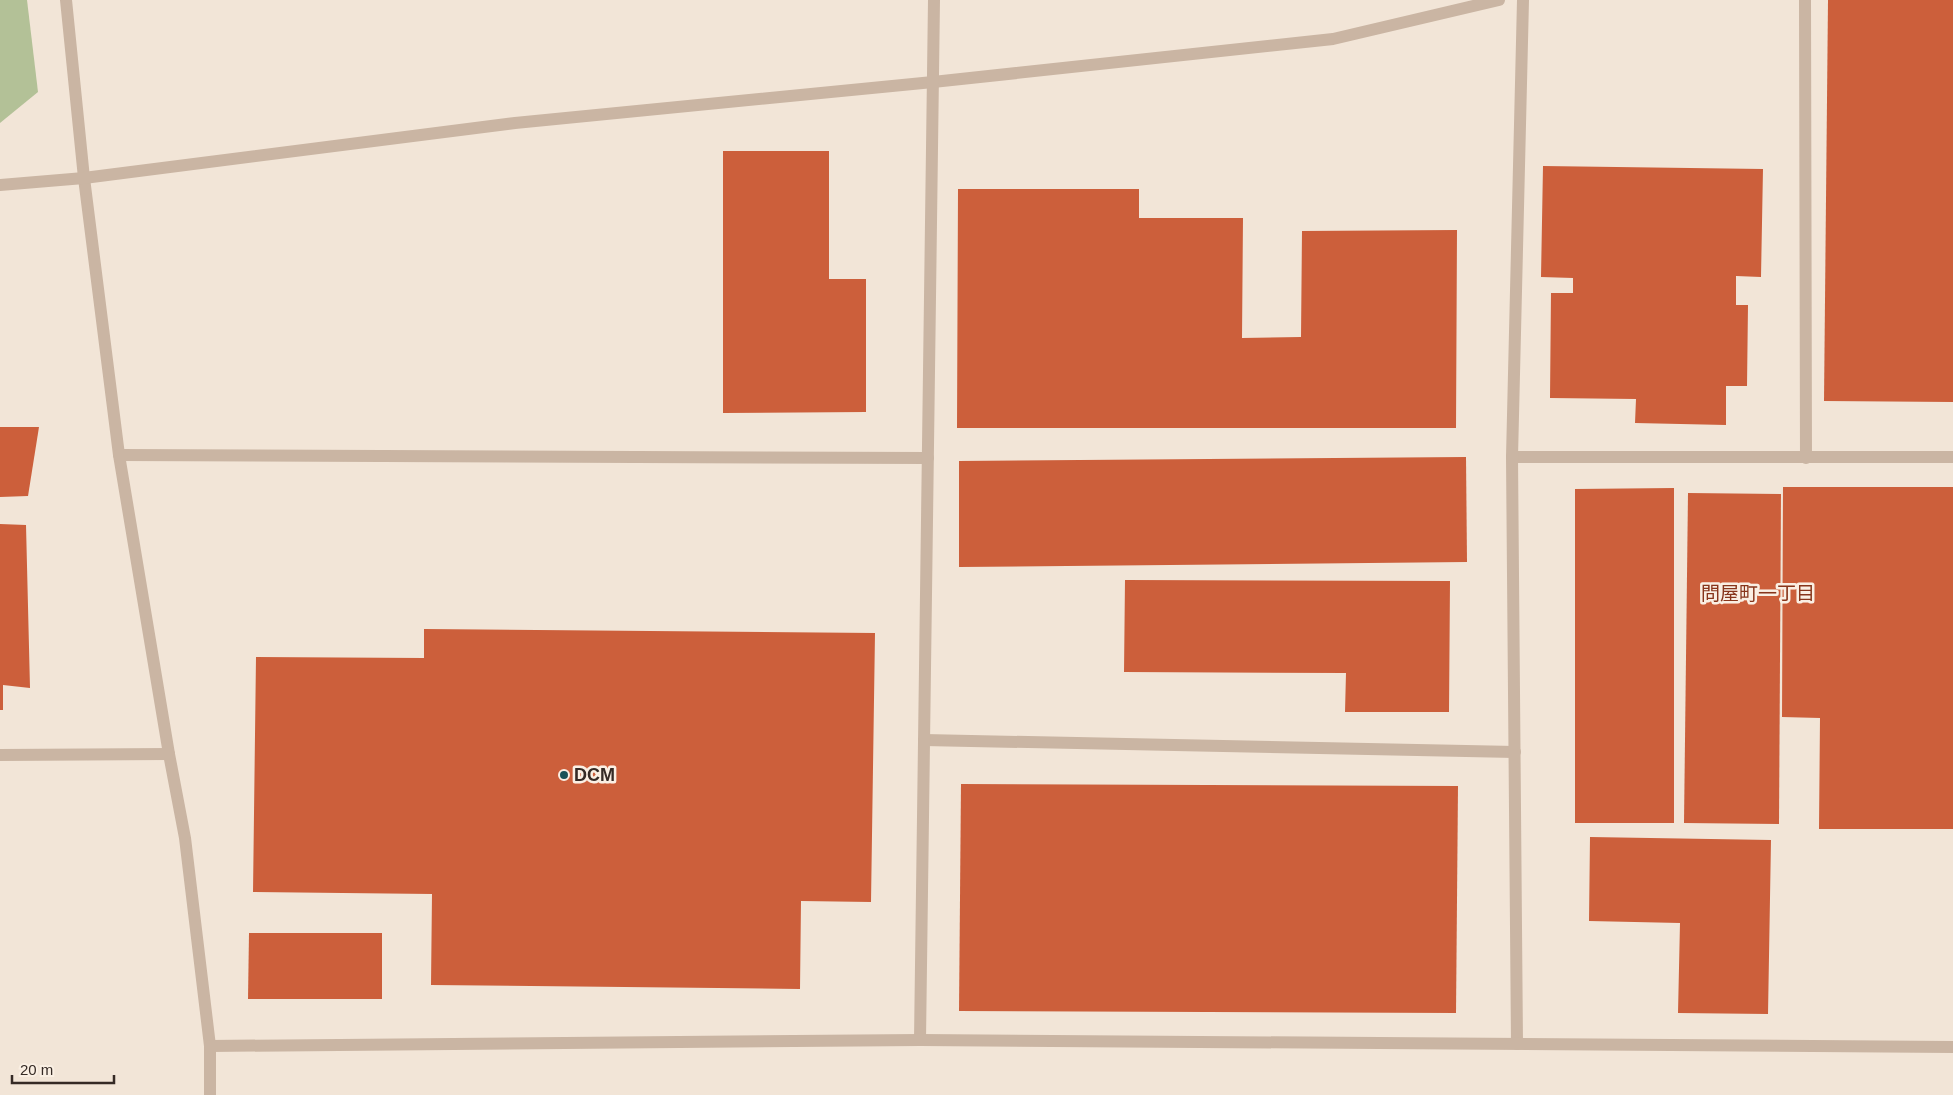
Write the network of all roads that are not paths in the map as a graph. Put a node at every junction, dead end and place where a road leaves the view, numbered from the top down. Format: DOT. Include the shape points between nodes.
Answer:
graph roads {
  1 [pos="66,0"];
  2 [pos="934,0"];
  3 [pos="1499,0"];
  4 [pos="1523,0"];
  5 [pos="1806,0"];
  6 [pos="933,82"];
  7 [pos="84,178"];
  8 [pos="0,185"];
  9 [pos="119,455"];
  10 [pos="1512,457"];
  11 [pos="1953,457"];
  12 [pos="928,458"];
  13 [pos="1806,458"];
  14 [pos="924,740"];
  15 [pos="1515,752"];
  16 [pos="169,754"];
  17 [pos="0,755"];
  18 [pos="920,1040"];
  19 [pos="1517,1044"];
  20 [pos="210,1046"];
  21 [pos="1953,1047"];
  22 [pos="210,1095"];
  1 -- 7 [label="street"];
  2 -- 6 [label="street"];
  3 -- 6 [label="street" via="1333,39"];
  4 -- 10 [label="street"];
  5 -- 13 [label="street"];
  6 -- 7 [label="street" via="515,123"];
  6 -- 12 [label="street"];
  7 -- 8 [label="street"];
  7 -- 9 [label="street"];
  9 -- 12 [label="street"];
  9 -- 16 [label="street"];
  10 -- 13 [label="street"];
  10 -- 15 [label="street"];
  11 -- 13 [label="street"];
  12 -- 14 [label="street"];
  14 -- 15 [label="street"];
  14 -- 18 [label="street"];
  15 -- 19 [label="street"];
  16 -- 17 [label="street"];
  16 -- 20 [label="street" via="185,838"];
  18 -- 19 [label="street"];
  18 -- 20 [label="street"];
  19 -- 21 [label="street"];
  20 -- 22 [label="street"];
}
